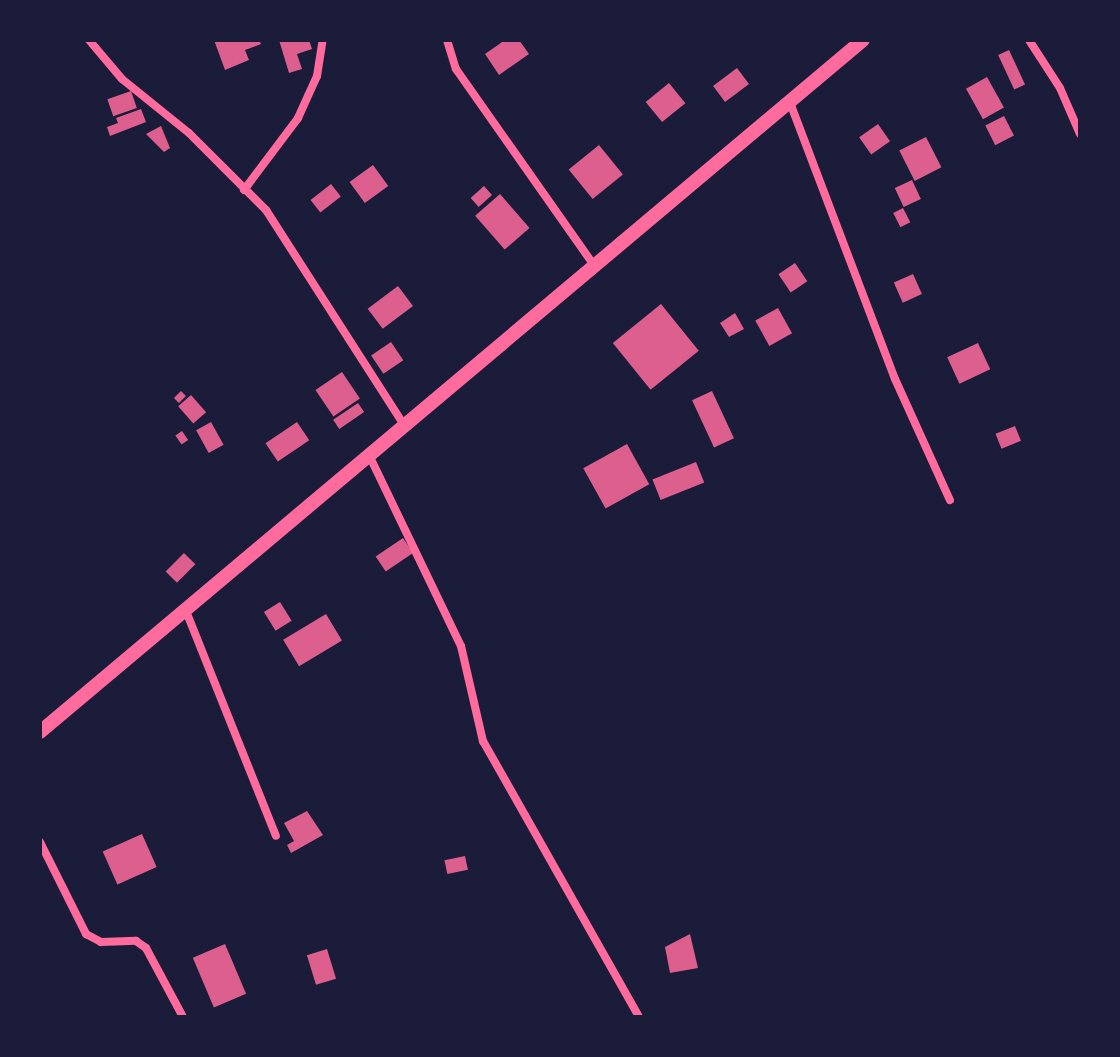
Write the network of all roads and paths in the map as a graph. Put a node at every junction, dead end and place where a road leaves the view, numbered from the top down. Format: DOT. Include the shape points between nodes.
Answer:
graph roads {
  1 [pos="89,40"];
  2 [pos="323,40"];
  3 [pos="447,40"];
  4 [pos="863,40"];
  5 [pos="1029,40"];
  6 [pos="788,99"];
  7 [pos="1080,134"];
  8 [pos="244,190"];
  9 [pos="593,264"];
  10 [pos="404,425"];
  11 [pos="369,454"];
  12 [pos="950,500"];
  13 [pos="186,611"];
  14 [pos="41,729"];
  15 [pos="276,836"];
  16 [pos="40,842"];
  17 [pos="183,1017"];
  18 [pos="639,1017"];
  1 -- 8 [label="street" via="122,79 189,133"];
  2 -- 8 [label="street" via="317,76 298,118"];
  3 -- 9 [label="street" via="456,69"];
  4 -- 6 [label="street"];
  5 -- 7 [label="street" via="1060,88"];
  6 -- 9 [label="street"];
  6 -- 12 [label="street" via="895,379"];
  8 -- 10 [label="street" via="266,210"];
  9 -- 10 [label="street"];
  10 -- 11 [label="street"];
  11 -- 13 [label="street"];
  11 -- 18 [label="street" via="461,646 483,741"];
  13 -- 14 [label="street"];
  13 -- 15 [label="street"];
  16 -- 17 [label="street" via="86,934 101,942 136,941 146,948"];
}
